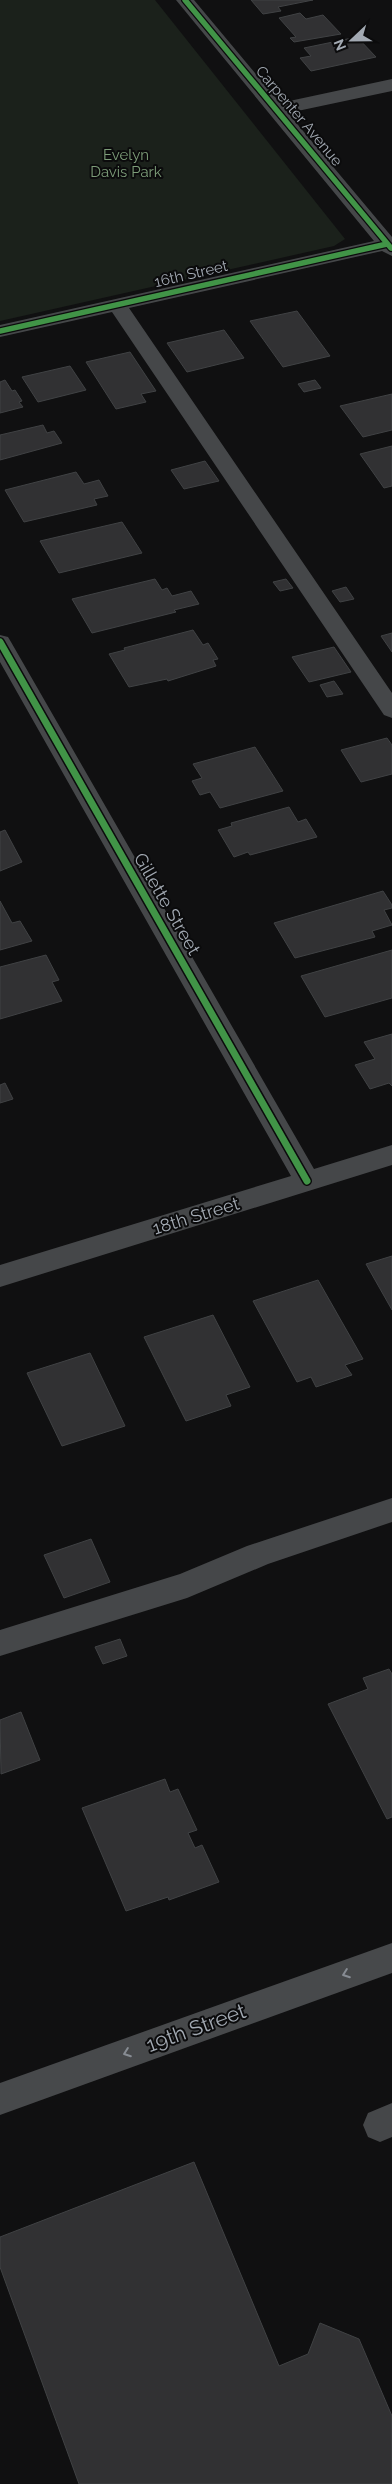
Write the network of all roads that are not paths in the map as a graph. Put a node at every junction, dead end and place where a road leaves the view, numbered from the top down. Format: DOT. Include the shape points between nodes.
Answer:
graph roads {
  1 [pos="185,0"];
  2 [pos="392,85"];
  3 [pos="276,110"];
  4 [pos="390,247"];
  5 [pos="117,305"];
  6 [pos="0,331"];
  7 [pos="0,642"];
  8 [pos="392,710"];
  9 [pos="392,1155"];
  10 [pos="307,1181"];
  11 [pos="0,1276"];
  12 [pos="392,1510"];
  13 [pos="0,1643"];
  14 [pos="392,1958"];
  15 [pos="0,2098"];
  1 -- 3 [label="street, Carpenter Avenue"];
  2 -- 3 [label="street"];
  3 -- 4 [label="street, Carpenter Avenue"];
  4 -- 5 [label="street, 16th Street"];
  5 -- 6 [label="street, 16th Street"];
  5 -- 8 [label="street"];
  7 -- 10 [label="street, Gillette Street"];
  9 -- 10 [label="street, 18th Street"];
  10 -- 11 [label="street, 18th Street"];
  12 -- 13 [label="street" via="258,1555 187,1585"];
  14 -- 15 [label="main road, 19th Street, one-way"];
}
